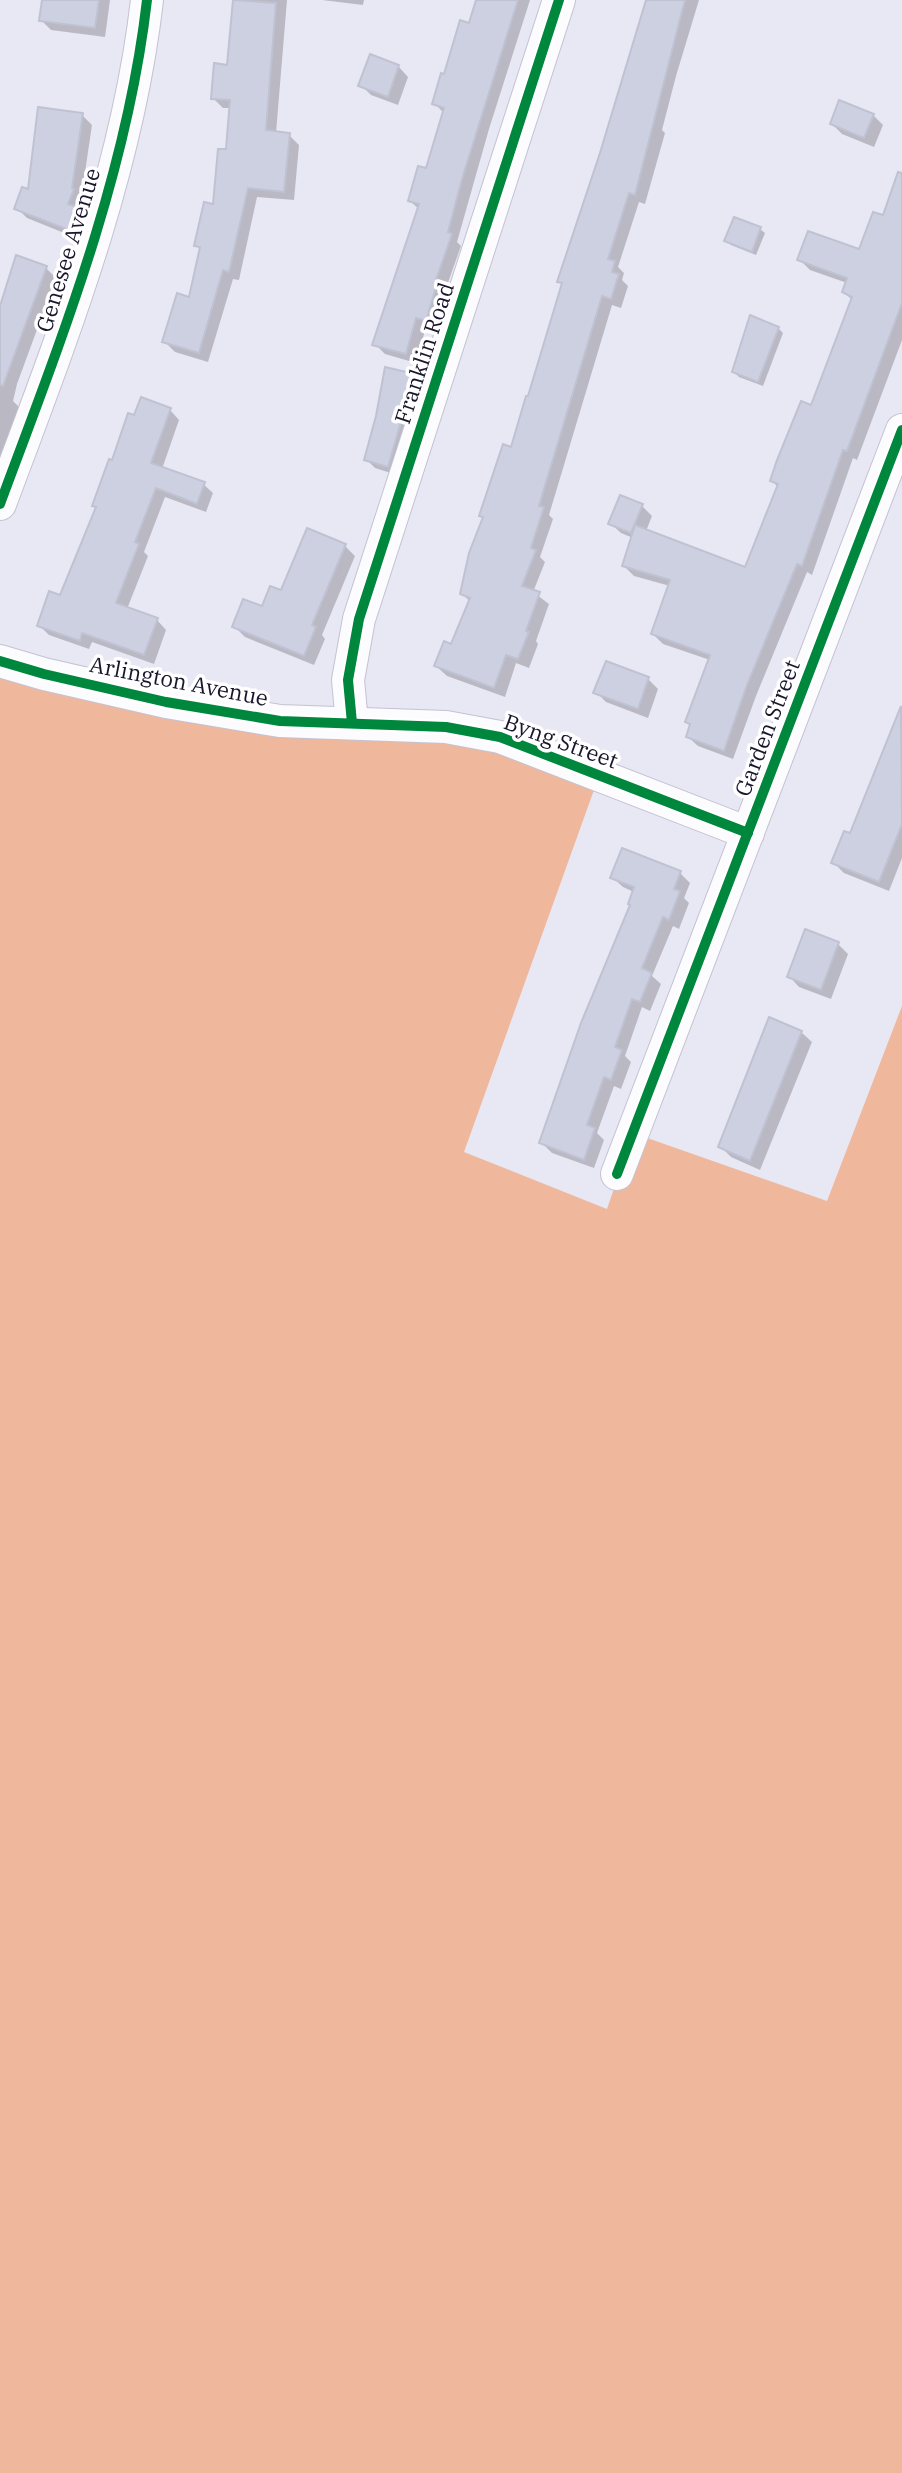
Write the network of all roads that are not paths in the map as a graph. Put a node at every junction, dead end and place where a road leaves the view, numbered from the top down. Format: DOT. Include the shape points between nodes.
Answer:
graph roads {
  1 [pos="147,0"];
  2 [pos="559,0"];
  3 [pos="902,430"];
  4 [pos="0,504"];
  5 [pos="0,661"];
  6 [pos="352,723"];
  7 [pos="748,833"];
  8 [pos="617,1174"];
  1 -- 4 [label="street, Genesee Avenue" via="125,127 97,233"];
  2 -- 6 [label="street, Franklin Road" via="359,619 348,680"];
  3 -- 7 [label="street, Garden Street"];
  5 -- 6 [label="street, Arlington Avenue" via="166,702 280,721"];
  6 -- 7 [label="street, Byng Street" via="446,727 500,737"];
  7 -- 8 [label="street, Garden Street"];
}
